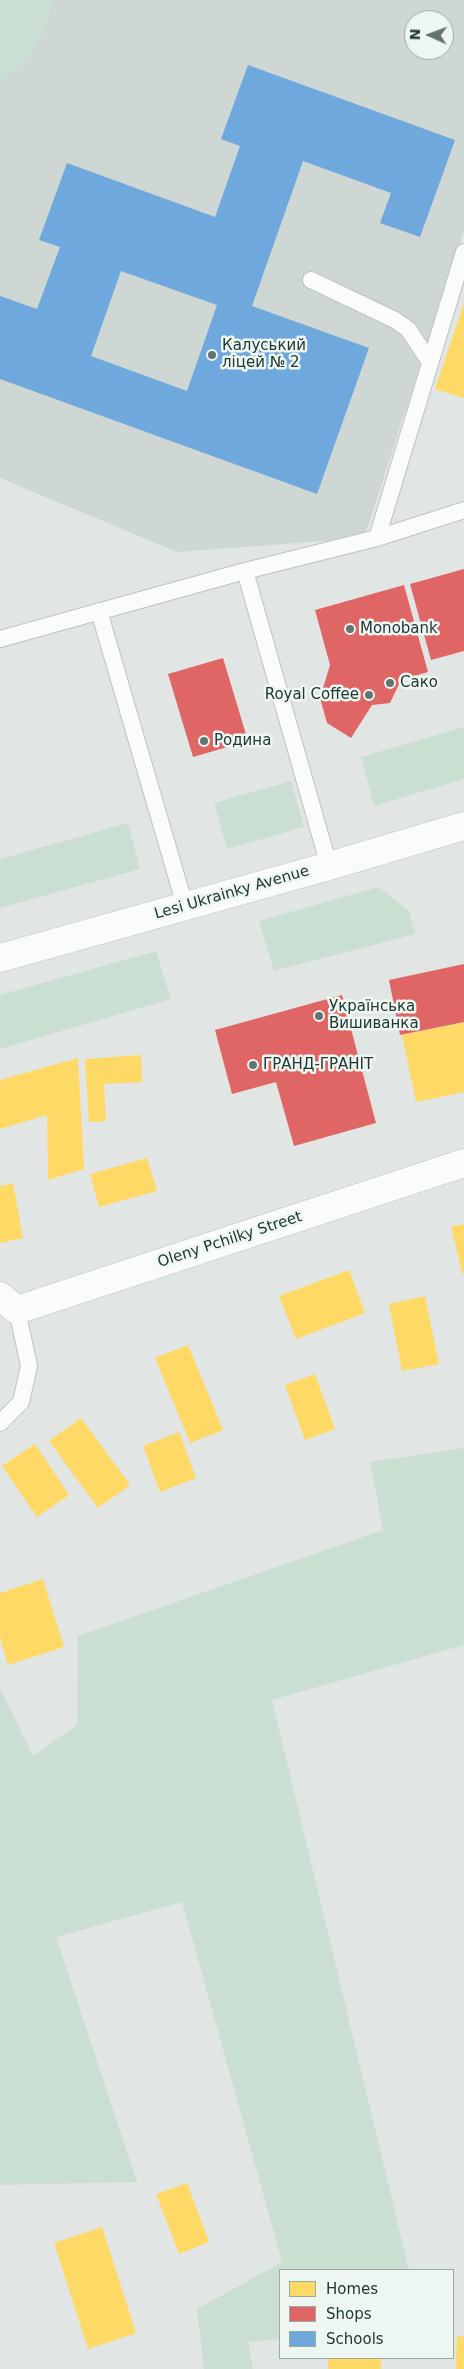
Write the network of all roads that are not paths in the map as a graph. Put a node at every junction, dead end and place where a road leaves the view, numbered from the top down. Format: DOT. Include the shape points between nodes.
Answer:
graph roads {
  1 [pos="464,252"];
  2 [pos="311,280"];
  3 [pos="430,362"];
  4 [pos="464,510"];
  5 [pos="377,538"];
  6 [pos="245,571"];
  7 [pos="99,611"];
  8 [pos="0,639"];
  9 [pos="464,826"];
  10 [pos="329,866"];
  11 [pos="186,906"];
  12 [pos="0,958"];
  13 [pos="464,1163"];
  14 [pos="9,1303"];
  15 [pos="0,1423"];
  1 -- 3 [label="lane"];
  2 -- 3 [label="lane" via="395,320 408,329"];
  3 -- 5 [label="lane"];
  4 -- 5 [label="lane"];
  5 -- 6 [label="lane"];
  6 -- 7 [label="lane"];
  6 -- 10 [label="lane"];
  7 -- 8 [label="lane"];
  7 -- 11 [label="lane"];
  9 -- 10 [label="main road, Lesi Ukrainky Avenue"];
  10 -- 11 [label="main road, Lesi Ukrainky Avenue"];
  11 -- 12 [label="main road, Lesi Ukrainky Avenue"];
  13 -- 14 [label="main road, Oleny Pchilky Street"];
  14 -- 15 [label="lane" via="29,1366 21,1402"];
}
